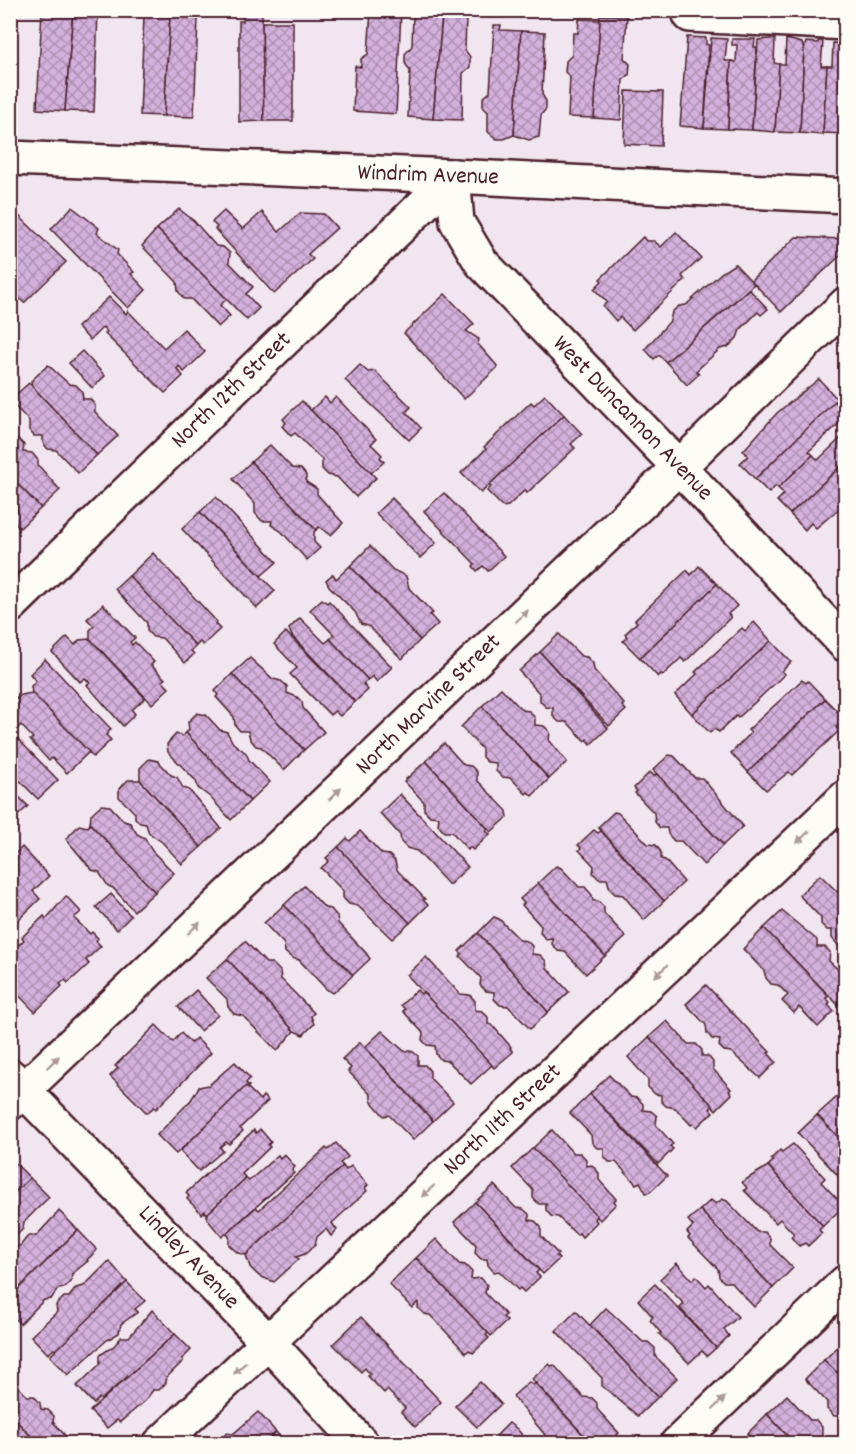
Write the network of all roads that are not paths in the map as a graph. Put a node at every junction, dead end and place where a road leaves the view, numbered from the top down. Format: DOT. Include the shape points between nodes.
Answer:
graph roads {
  1 [pos="690,15"];
  2 [pos="846,23"];
  3 [pos="10,158"];
  4 [pos="453,176"];
  5 [pos="846,196"];
  6 [pos="846,304"];
  7 [pos="680,467"];
  8 [pos="10,606"];
  9 [pos="846,645"];
  10 [pos="846,797"];
  11 [pos="15,1089"];
  12 [pos="846,1282"];
  13 [pos="268,1342"];
  14 [pos="160,1443"];
  15 [pos="362,1443"];
  16 [pos="676,1443"];
  1 -- 2 [label="street"];
  3 -- 4 [label="street, Windrim Avenue"];
  4 -- 5 [label="street, Windrim Avenue"];
  4 -- 7 [label="street, West Duncannon Avenue" via="457,222 481,262"];
  4 -- 8 [label="street, North 12th Street"];
  6 -- 7 [label="street, North Marvine Street"];
  7 -- 9 [label="street, West Duncannon Avenue"];
  11 -- 7 [label="street, North Marvine Street, one-way"];
  10 -- 13 [label="street, North 11th Street, one-way"];
  11 -- 13 [label="street, Lindley Avenue"];
  16 -- 12 [label="street, one-way"];
  13 -- 14 [label="street, North 11th Street, one-way"];
  13 -- 15 [label="street, Lindley Avenue"];
}
